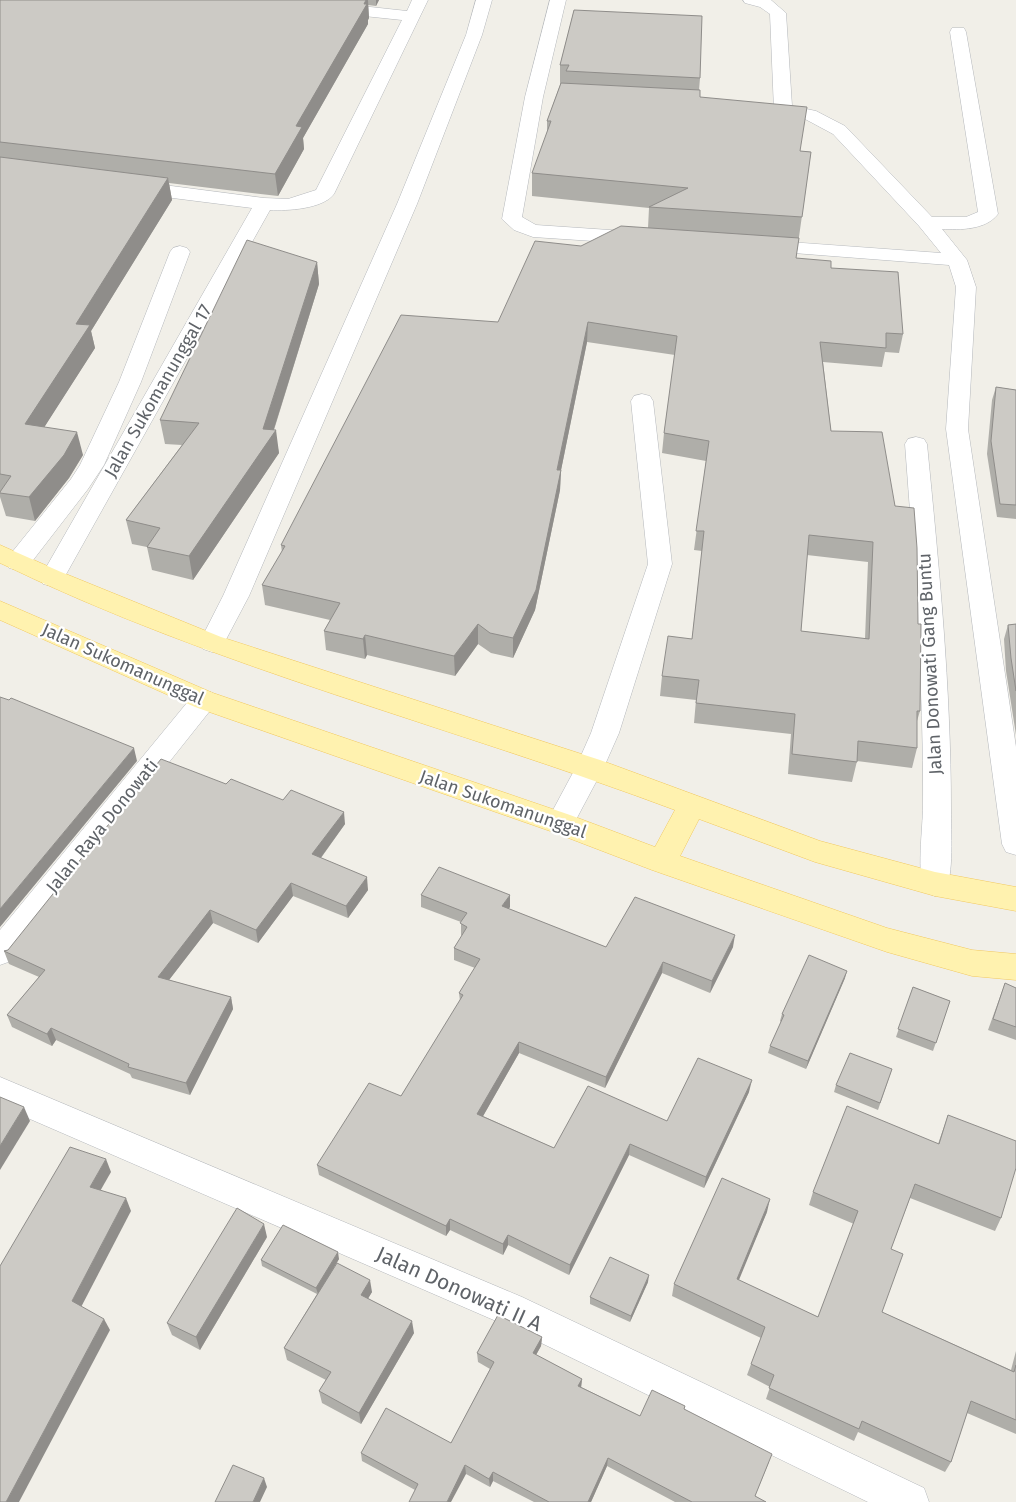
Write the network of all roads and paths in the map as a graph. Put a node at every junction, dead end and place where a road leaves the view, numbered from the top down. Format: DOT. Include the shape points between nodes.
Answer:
graph roads {
  1 [pos="259,0"];
  2 [pos="484,0"];
  3 [pos="558,0"];
  4 [pos="751,0"];
  5 [pos="416,8"];
  6 [pos="958,32"];
  7 [pos="534,97"];
  8 [pos="554,98"];
  9 [pos="117,185"];
  10 [pos="264,204"];
  11 [pos="926,222"];
  12 [pos="661,240"];
  13 [pos="740,245"];
  14 [pos="180,252"];
  15 [pos="957,260"];
  16 [pos="642,401"];
  17 [pos="916,444"];
  18 [pos="9,557"];
  19 [pos="52,578"];
  20 [pos="0,610"];
  21 [pos="212,643"];
  22 [pos="204,700"];
  23 [pos="590,767"];
  24 [pos="694,804"];
  25 [pos="560,823"];
  26 [pos="1016,844"];
  27 [pos="662,862"];
  28 [pos="935,884"];
  29 [pos="1016,899"];
  30 [pos="0,952"];
  31 [pos="1016,967"];
  32 [pos="0,1092"];
  33 [pos="910,1502"];
  1 -- 5 [label="street"];
  2 -- 21 [label="street" via="474,36 407,204 236,596"];
  3 -- 7 [label="street"];
  4 -- 11 [label="street" via="770,5 778,14 773,109 810,115 839,130"];
  5 -- 10 [label="street" via="324,194 288,205"];
  6 -- 11 [label="street" via="988,214 968,224"];
  7 -- 8 [label="street"];
  7 -- 12 [label="street" via="512,219 533,231"];
  9 -- 10 [label="street"];
  10 -- 19 [label="street, Jalan Sukomanunggal 17"];
  11 -- 15 [label="street"];
  13 -- 15 [label="street"];
  14 -- 18 [label="street" via="130,382 92,466 80,484"];
  15 -- 26 [label="street" via="966,287 957,429"];
  16 -- 23 [label="street" via="660,564 605,733"];
  17 -- 28 [label="street, Jalan Donowati Gang Buntu" via="933,653 938,824"];
  18 -- 19 [label="main road"];
  19 -- 21 [label="main road"];
  20 -- 22 [label="main road, Jalan Sukomanunggal"];
  21 -- 23 [label="main road"];
  22 -- 25 [label="main road, Jalan Sukomanunggal"];
  22 -- 30 [label="street, Jalan Raya Donowati"];
  23 -- 24 [label="main road"];
  23 -- 25 [label="street"];
  24 -- 27 [label="main road"];
  24 -- 28 [label="main road" via="815,851"];
  25 -- 27 [label="main road, Jalan Sukomanunggal"];
  27 -- 31 [label="main road, Jalan Sukomanunggal" via="887,940 972,963"];
  28 -- 29 [label="main road"];
  32 -- 33 [label="street, Jalan Donowati II A" via="509,1309"];
}
